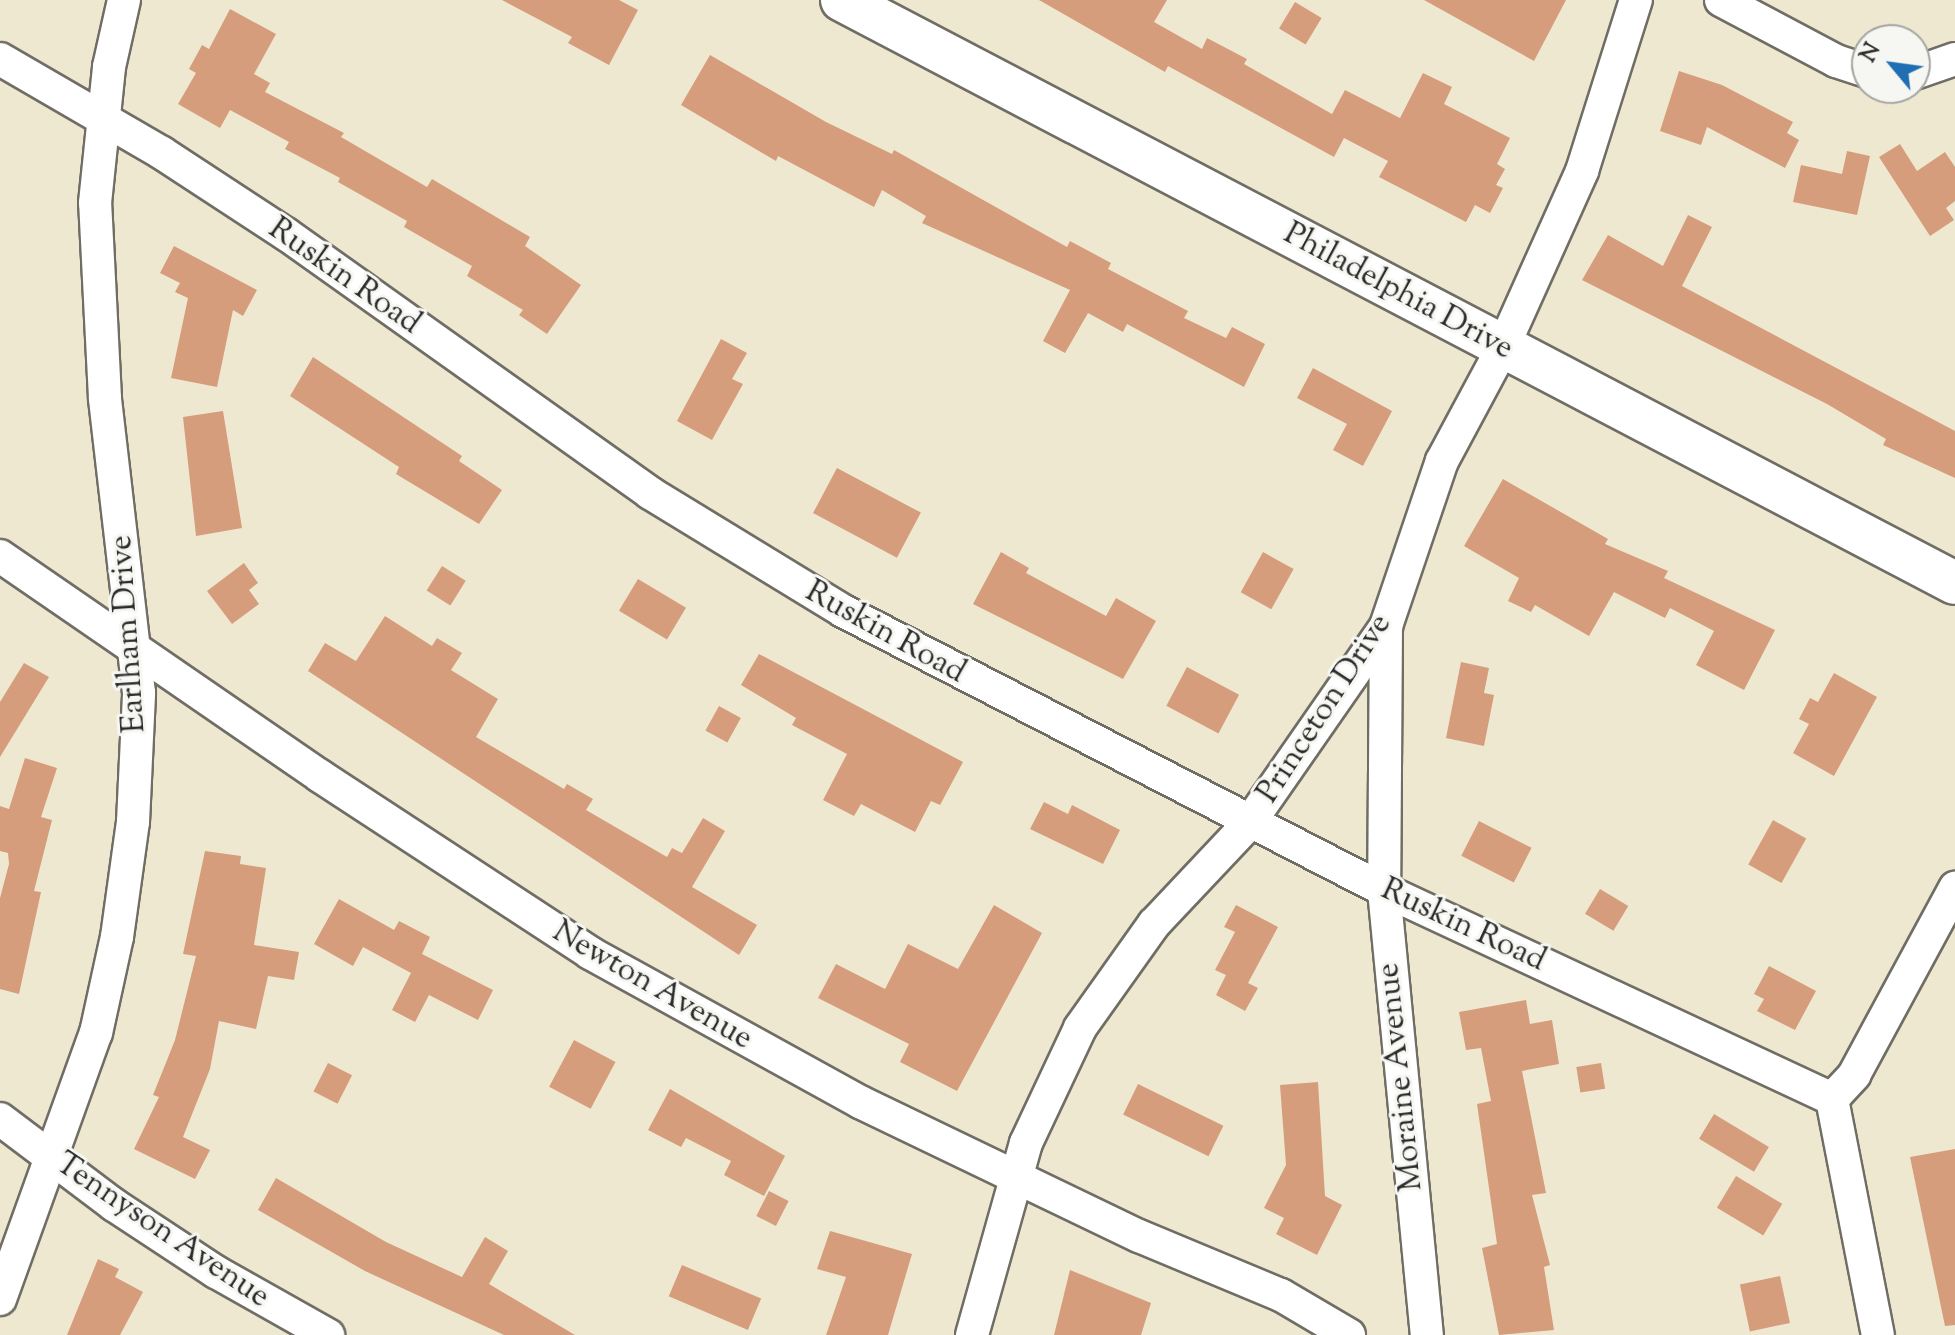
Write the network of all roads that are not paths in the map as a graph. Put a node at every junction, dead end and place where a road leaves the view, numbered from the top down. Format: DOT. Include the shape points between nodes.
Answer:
graph roads {
  1 [pos="124,0"];
  2 [pos="842,0"];
  3 [pos="1636,0"];
  4 [pos="1721,0"];
  5 [pos="0,59"];
  6 [pos="1955,59"];
  7 [pos="1851,66"];
  8 [pos="1931,67"];
  9 [pos="103,119"];
  10 [pos="1503,347"];
  11 [pos="0,556"];
  12 [pos="1955,583"];
  13 [pos="1386,626"];
  14 [pos="135,647"];
  15 [pos="1250,822"];
  16 [pos="1955,888"];
  17 [pos="1384,890"];
  18 [pos="1832,1099"];
  19 [pos="0,1119"];
  20 [pos="54,1160"];
  21 [pos="1016,1179"];
  22 [pos="0,1299"];
  23 [pos="328,1335"];
  24 [pos="972,1335"];
  25 [pos="1349,1335"];
  26 [pos="1427,1335"];
  27 [pos="1878,1335"];
  1 -- 9 [label="street, Earlham Drive"];
  2 -- 10 [label="main road, Philadelphia Drive"];
  3 -- 10 [label="street, Princeton Drive" via="1582,171"];
  4 -- 7 [label="street"];
  5 -- 9 [label="street, Ruskin Road"];
  6 -- 8 [label="street"];
  9 -- 14 [label="street, Earlham Drive" via="95,203 97,299"];
  9 -- 15 [label="street, Ruskin Road" via="286,234 571,439 746,553 943,667"];
  10 -- 12 [label="main road, Philadelphia Drive"];
  10 -- 13 [label="street, Princeton Drive" via="1442,461"];
  11 -- 14 [label="street, Newton Avenue"];
  13 -- 15 [label="street, Princeton Drive"];
  13 -- 17 [label="street, Moraine Avenue"];
  14 -- 20 [label="street, Earlham Drive" via="139,693 133,822 117,937 96,1033"];
  14 -- 21 [label="street, Newton Avenue" via="332,785 590,953 860,1102"];
  15 -- 17 [label="street, Ruskin Road"];
  15 -- 21 [label="street, Princeton Drive" via="1154,924 1106,986 1055,1077"];
  16 -- 18 [label="street" via="1854,1075"];
  17 -- 18 [label="street, Ruskin Road"];
  17 -- 26 [label="street, Moraine Avenue"];
  18 -- 27 [label="street"];
  19 -- 20 [label="street, Tennyson Avenue"];
  20 -- 22 [label="street, Earlham Drive"];
  20 -- 23 [label="street, Tennyson Avenue" via="216,1272"];
  21 -- 24 [label="street, Princeton Drive"];
  21 -- 25 [label="street, Newton Avenue" via="1281,1295"];
}
